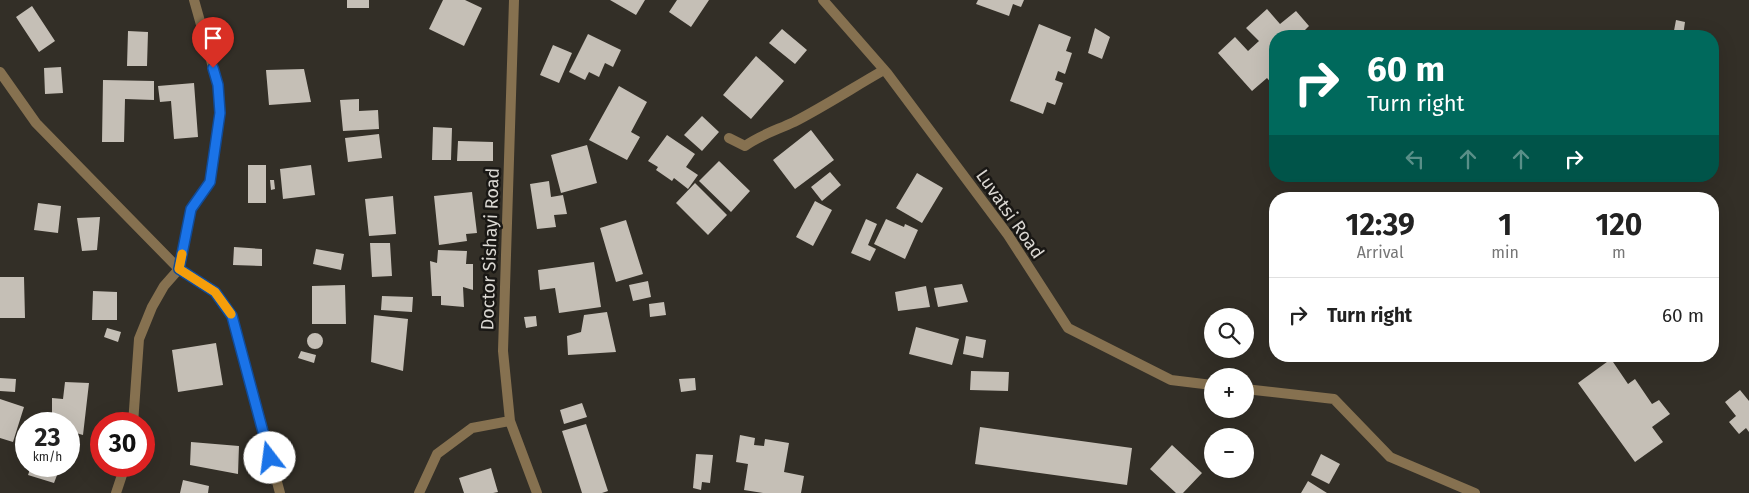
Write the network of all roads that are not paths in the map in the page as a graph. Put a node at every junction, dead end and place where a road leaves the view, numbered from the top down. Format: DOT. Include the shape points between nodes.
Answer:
graph roads {
  1 [pos="194,0"];
  2 [pos="514,0"];
  3 [pos="823,0"];
  4 [pos="884,70"];
  5 [pos="0,72"];
  6 [pos="729,138"];
  7 [pos="179,269"];
  8 [pos="1204,384"];
  9 [pos="1254,390"];
  10 [pos="134,412"];
  11 [pos="510,421"];
  12 [pos="121,477"];
  13 [pos="116,493"];
  14 [pos="280,493"];
  15 [pos="419,493"];
  16 [pos="537,493"];
  17 [pos="1475,493"];
  1 -- 7 [label="street" via="218,85 220,113 210,182 191,209"];
  2 -- 11 [label="street, Doctor Sishayi Road" via="504,351"];
  3 -- 4 [label="street, Luvatsi Road"];
  4 -- 6 [label="street" via="745,146"];
  4 -- 8 [label="street, Luvatsi Road" via="1008,235 1068,328 1171,380"];
  5 -- 7 [label="street" via="36,123"];
  7 -- 10 [label="street" via="164,286 139,339"];
  7 -- 14 [label="street" via="215,292 232,316"];
  9 -- 17 [label="street" via="1334,399 1390,457"];
  11 -- 15 [label="street" via="472,428 438,454"];
  11 -- 16 [label="street, Doctor Sishayi Road"];
  12 -- 13 [label="street"];
}
